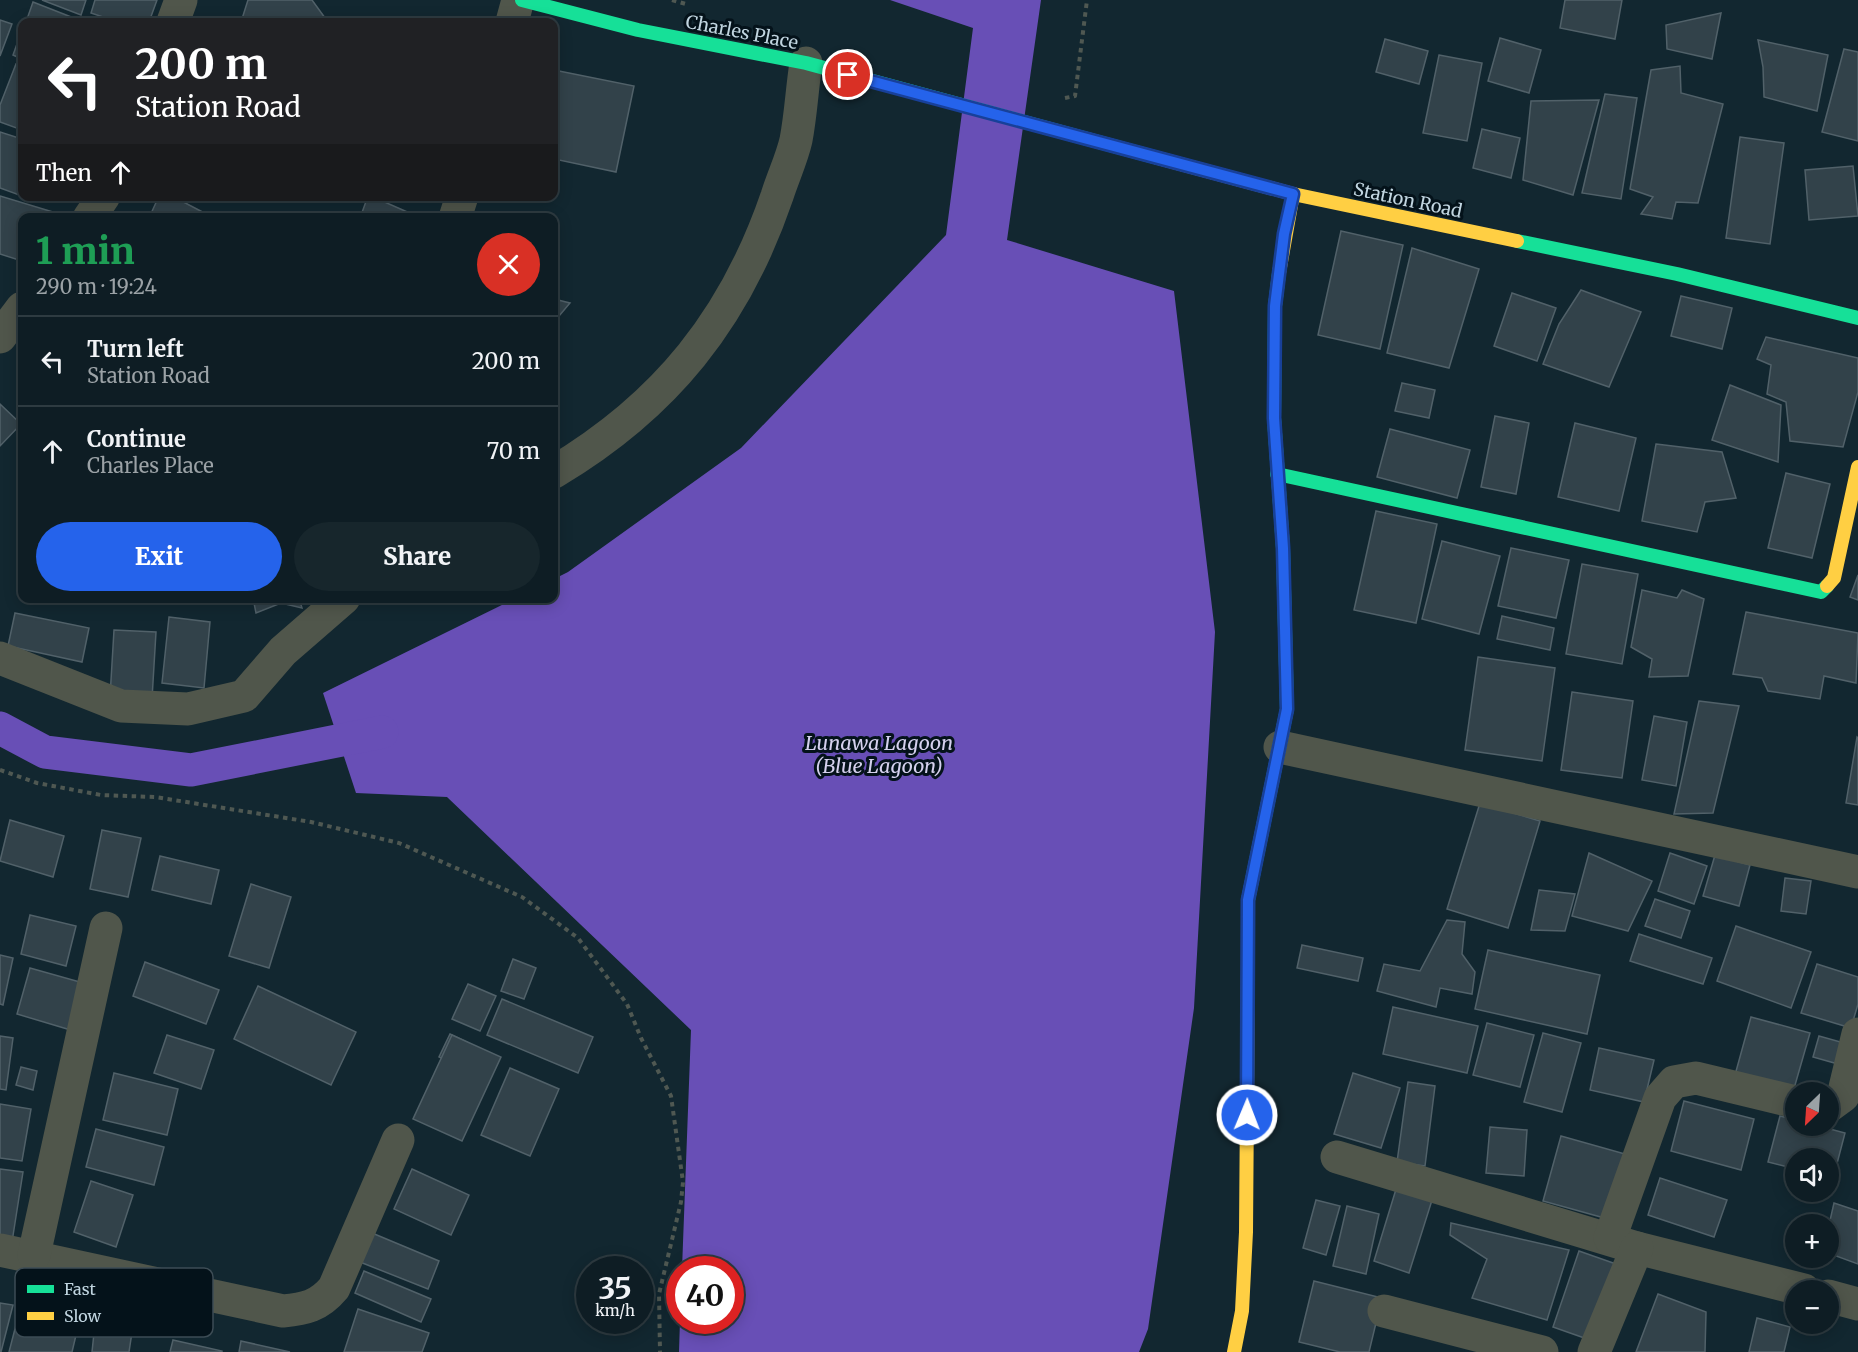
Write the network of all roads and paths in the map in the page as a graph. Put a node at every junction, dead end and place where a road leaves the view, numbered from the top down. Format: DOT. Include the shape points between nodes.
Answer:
graph roads {
  1 [pos="181,0"];
  2 [pos="520,0"];
  3 [pos="1088,0"];
  4 [pos="174,18"];
  5 [pos="513,18"];
  6 [pos="806,63"];
  7 [pos="1056,100"];
  8 [pos="954,104"];
  9 [pos="1293,194"];
  10 [pos="18,313"];
  11 [pos="1858,318"];
  12 [pos="0,337"];
  13 [pos="1858,467"];
  14 [pos="558,469"];
  15 [pos="1278,474"];
  16 [pos="338,603"];
  17 [pos="0,658"];
  18 [pos="1280,747"];
  19 [pos="0,770"];
  20 [pos="1858,872"];
  21 [pos="106,928"];
  22 [pos="1858,1034"];
  23 [pos="1785,1099"];
  24 [pos="1839,1099"];
  25 [pos="398,1140"];
  26 [pos="1337,1157"];
  27 [pos="1623,1243"];
  28 [pos="0,1250"];
  29 [pos="34,1255"];
  30 [pos="92,1268"];
  31 [pos="1785,1285"];
  32 [pos="213,1295"];
  33 [pos="1839,1299"];
  34 [pos="1858,1304"];
  35 [pos="1384,1311"];
  36 [pos="660,1352"];
  37 [pos="1234,1352"];
  38 [pos="1542,1352"];
  39 [pos="1594,1352"];
  1 -- 4 [label="street"];
  2 -- 5 [label="street"];
  2 -- 6 [label="street, Charles Place" via="638,30"];
  3 -- 7 [label="path" via="1075,96"];
  6 -- 8 [label="street, Charles Place"];
  6 -- 14 [label="street" via="796,141 762,241 732,299 671,382 627,422"];
  8 -- 9 [label="street, Station Road"];
  9 -- 11 [label="street, Station Road" via="1677,274"];
  9 -- 15 [label="street" via="1275,306"];
  10 -- 12 [label="street"];
  13 -- 15 [label="street" via="1834,578 1821,592"];
  15 -- 18 [label="street" via="1287,709"];
  16 -- 17 [label="street" via="283,651 244,696 188,709 121,706"];
  18 -- 20 [label="street"];
  18 -- 37 [label="street" via="1248,900 1246,1232 1242,1311"];
  19 -- 36 [label="path" via="37,783 101,795 155,797 312,822 399,843 522,897 578,938 627,1004 671,1096 683,1182 659,1294"];
  21 -- 29 [label="street"];
  22 -- 24 [label="street" via="1843,1096"];
  23 -- 27 [label="street" via="1696,1078 1674,1082 1660,1098"];
  25 -- 32 [label="street" via="334,1288 324,1301 307,1309 283,1311"];
  26 -- 27 [label="street"];
  27 -- 31 [label="street"];
  27 -- 39 [label="street"];
  28 -- 29 [label="street"];
  29 -- 30 [label="street"];
  33 -- 34 [label="street"];
  35 -- 38 [label="street"];
}
